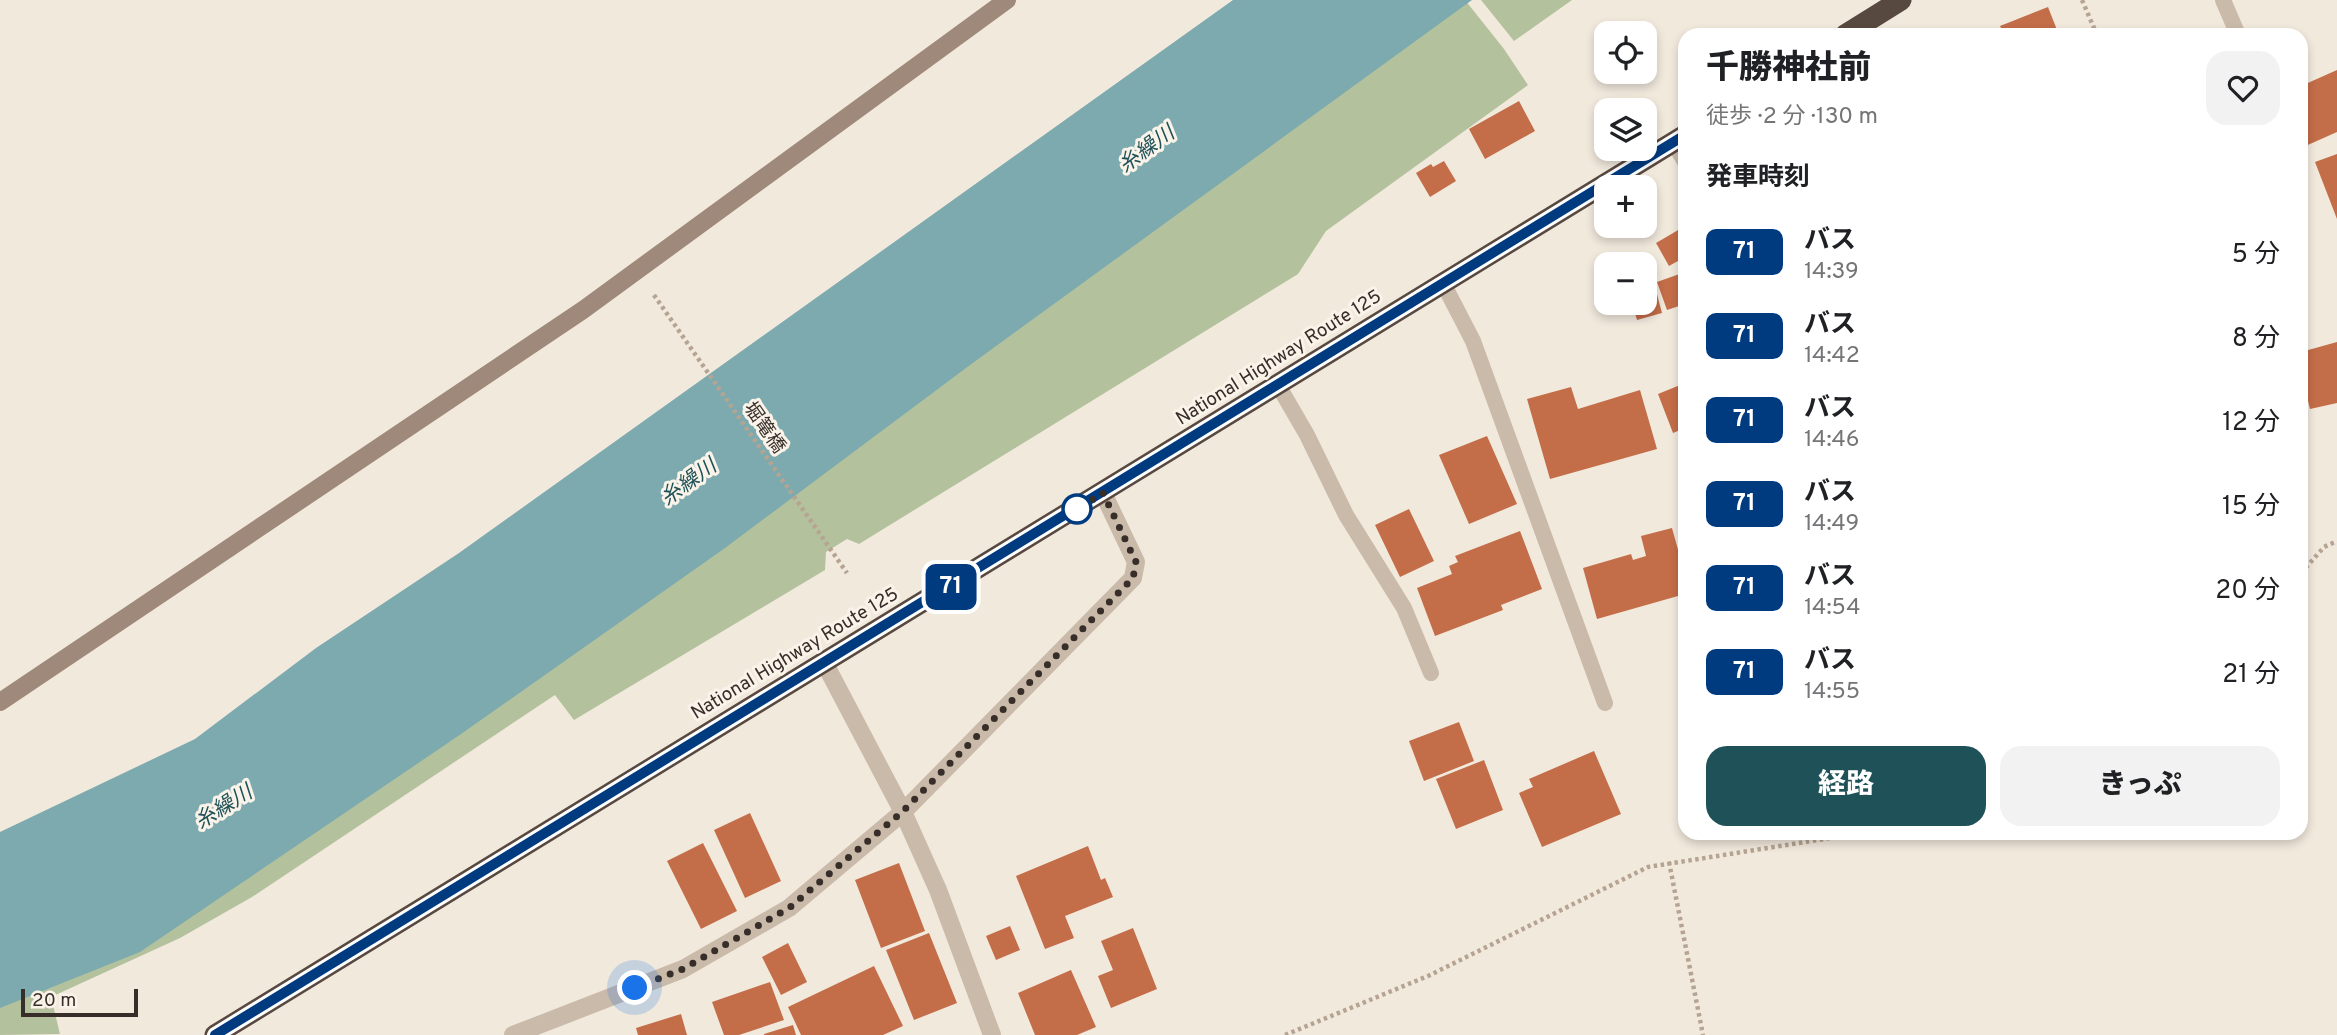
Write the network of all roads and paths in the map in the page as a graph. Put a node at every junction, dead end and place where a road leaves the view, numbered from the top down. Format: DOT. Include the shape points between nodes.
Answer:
graph roads {
  1 [pos="1007,0"];
  2 [pos="1901,0"];
  3 [pos="2082,0"];
  4 [pos="2223,0"];
  5 [pos="1856,28"];
  6 [pos="2094,28"];
  7 [pos="2235,28"];
  8 [pos="1678,139"];
  9 [pos="1443,284"];
  10 [pos="663,308"];
  11 [pos="1278,386"];
  12 [pos="1103,493"];
  13 [pos="2337,541"];
  14 [pos="2308,565"];
  15 [pos="847,573"];
  16 [pos="824,662"];
  17 [pos="1431,673"];
  18 [pos="0,702"];
  19 [pos="1605,703"];
  20 [pos="902,812"];
  21 [pos="1815,840"];
  22 [pos="1669,862"];
  23 [pos="215,1035"];
  24 [pos="513,1035"];
  25 [pos="992,1035"];
  26 [pos="1285,1035"];
  27 [pos="1703,1035"];
  1 -- 18 [label="street" via="583,310"];
  2 -- 5 [label="highway"];
  3 -- 6 [label="path"];
  4 -- 7 [label="lane"];
  8 -- 9 [label="highway, National Highway Route 125"];
  9 -- 11 [label="highway, National Highway Route 125"];
  9 -- 19 [label="lane" via="1471,335"];
  10 -- 15 [label="path, 堀篭橋"];
  11 -- 12 [label="highway, National Highway Route 125"];
  11 -- 17 [label="lane" via="1346,515 1404,608"];
  12 -- 16 [label="highway, National Highway Route 125"];
  12 -- 20 [label="street" via="1136,562 1133,578"];
  13 -- 14 [label="path" via="2324,547"];
  16 -- 20 [label="street"];
  16 -- 23 [label="highway, National Highway Route 125"];
  20 -- 24 [label="street" via="778,915 683,969"];
  20 -- 25 [label="street" via="938,890"];
  21 -- 22 [label="path"];
  22 -- 26 [label="path" via="1648,867 1428,976"];
  22 -- 27 [label="path"];
}
